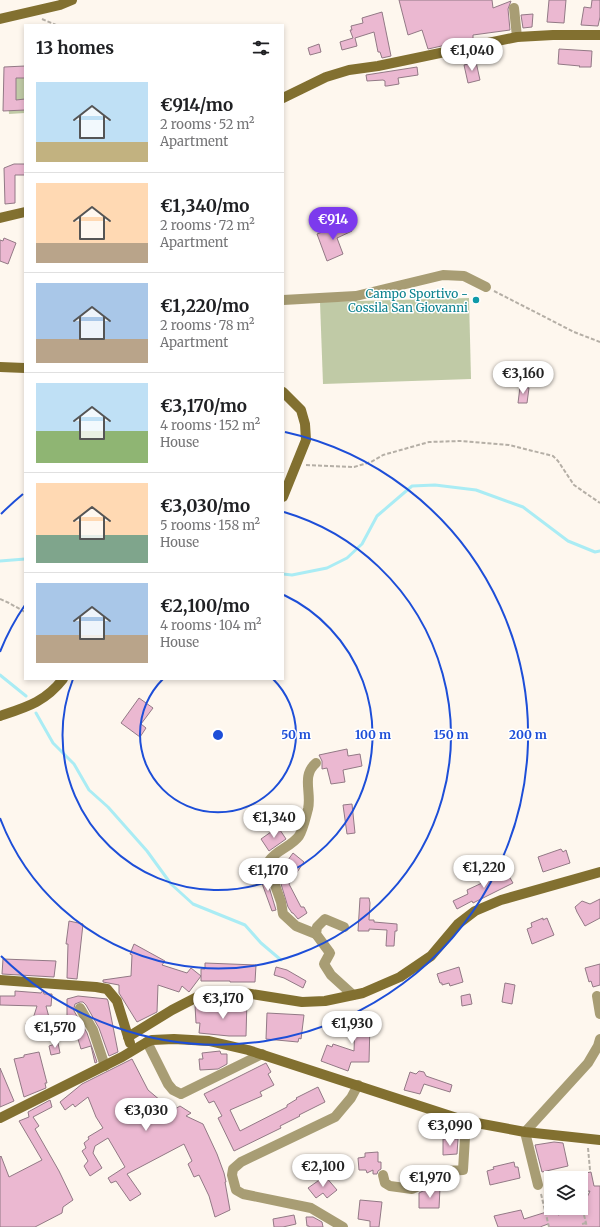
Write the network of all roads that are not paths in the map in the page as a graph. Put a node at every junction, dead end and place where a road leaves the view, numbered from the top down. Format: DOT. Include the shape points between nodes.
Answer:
graph roads {
  1 [pos="72,0"];
  2 [pos="514,8"];
  3 [pos="0,19"];
  4 [pos="600,35"];
  5 [pos="517,38"];
  6 [pos="284,98"];
  7 [pos="24,212"];
  8 [pos="0,218"];
  9 [pos="486,287"];
  10 [pos="284,300"];
  11 [pos="0,367"];
  12 [pos="24,368"];
  13 [pos="284,393"];
  14 [pos="284,494"];
  15 [pos="62,680"];
  16 [pos="0,716"];
  17 [pos="316,763"];
  18 [pos="600,872"];
  19 [pos="344,927"];
  20 [pos="316,934"];
  21 [pos="0,980"];
  22 [pos="353,995"];
  23 [pos="597,996"];
  24 [pos="80,1008"];
  25 [pos="600,1014"];
  26 [pos="128,1037"];
  27 [pos="600,1039"];
  28 [pos="147,1042"];
  29 [pos="132,1051"];
  30 [pos="262,1054"];
  31 [pos="105,1066"];
  32 [pos="358,1085"];
  33 [pos="0,1118"];
  34 [pos="466,1121"];
  35 [pos="526,1132"];
  36 [pos="600,1140"];
  37 [pos="383,1175"];
  38 [pos="538,1185"];
  39 [pos="344,1227"];
  1 -- 3 [label="street"];
  2 -- 5 [label="street"];
  4 -- 5 [label="street"];
  5 -- 6 [label="street" via="349,70 326,77"];
  7 -- 8 [label="street"];
  9 -- 10 [label="street" via="464,276 443,275 356,296"];
  11 -- 12 [label="street"];
  13 -- 14 [label="street" via="301,410 306,440"];
  15 -- 16 [label="street" via="47,696 28,707"];
  17 -- 20 [label="street" via="308,773 309,807 299,836 273,855 269,861 283,914 296,926"];
  18 -- 22 [label="street" via="501,900 475,912 458,924 431,956 400,977"];
  19 -- 20 [label="street" via="325,919 317,927"];
  20 -- 22 [label="street" via="330,953 324,964 331,975"];
  21 -- 26 [label="street" via="107,989 117,1001"];
  22 -- 26 [label="street" via="325,1001 302,1002 239,992 205,993"];
  23 -- 25 [label="street"];
  24 -- 31 [label="street" via="93,1030"];
  26 -- 29 [label="street"];
  27 -- 35 [label="street" via="588,1063"];
  28 -- 29 [label="street"];
  28 -- 30 [label="street" via="174,1039 209,1041"];
  28 -- 30 [label="street" via="168,1084 181,1094"];
  29 -- 31 [label="street"];
  30 -- 32 [label="street"];
  31 -- 33 [label="street"];
  32 -- 34 [label="street"];
  32 -- 39 [label="street" via="335,1117 241,1162 233,1169 232,1175 236,1190 243,1194 311,1208"];
  34 -- 35 [label="street"];
  34 -- 37 [label="street" via="463,1170 434,1175 412,1189 390,1186 385,1183"];
  35 -- 36 [label="street"];
  35 -- 38 [label="street"];
}
